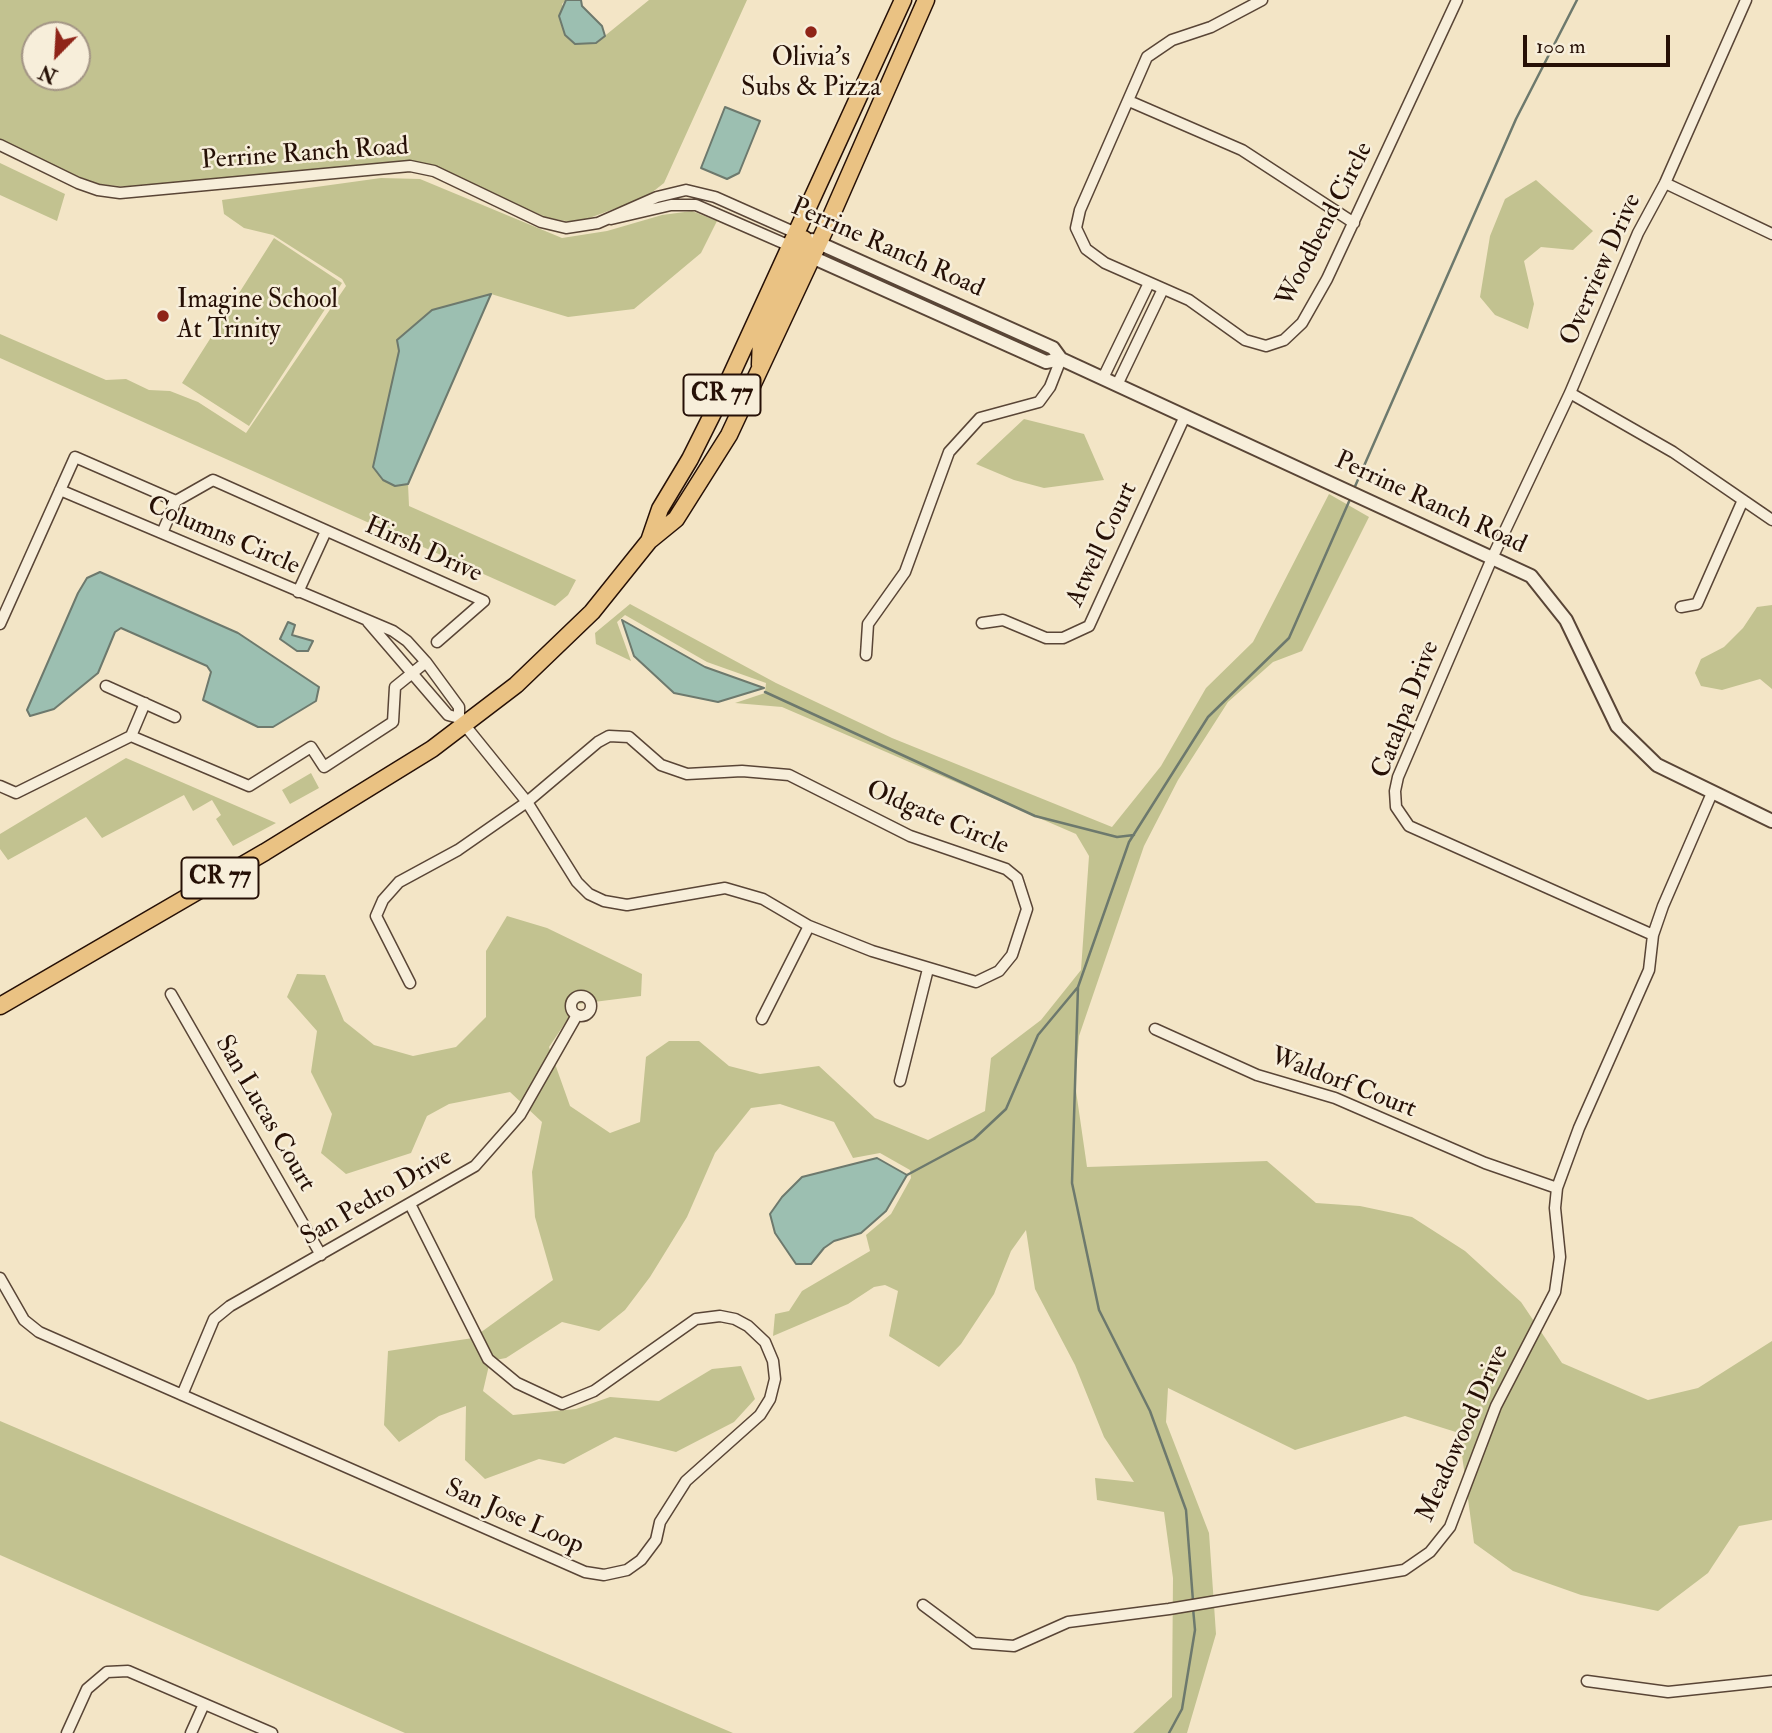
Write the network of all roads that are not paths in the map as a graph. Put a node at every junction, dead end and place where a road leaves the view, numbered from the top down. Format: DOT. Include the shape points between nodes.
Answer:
graph roads {
  1 [pos="903,0"];
  2 [pos="912,0"];
  3 [pos="926,0"];
  4 [pos="1262,0"];
  5 [pos="1457,0"];
  6 [pos="1746,0"];
  7 [pos="918,19"];
  8 [pos="1129,101"];
  9 [pos="0,145"];
  10 [pos="1665,183"];
  11 [pos="1354,223"];
  12 [pos="1772,234"];
  13 [pos="803,245"];
  14 [pos="1149,283"];
  15 [pos="1163,289"];
  16 [pos="1061,359"];
  17 [pos="1103,378"];
  18 [pos="1117,385"];
  19 [pos="1570,393"];
  20 [pos="1185,416"];
  21 [pos="61,490"];
  22 [pos="1743,500"];
  23 [pos="176,501"];
  24 [pos="1772,520"];
  25 [pos="326,531"];
  26 [pos="162,533"];
  27 [pos="649,541"];
  28 [pos="1493,556"];
  29 [pos="298,592"];
  30 [pos="1681,607"];
  31 [pos="368,622"];
  32 [pos="982,623"];
  33 [pos="0,624"];
  34 [pos="437,642"];
  35 [pos="866,655"];
  36 [pos="426,662"];
  37 [pos="413,672"];
  38 [pos="106,686"];
  39 [pos="145,703"];
  40 [pos="175,717"];
  41 [pos="462,721"];
  42 [pos="131,736"];
  43 [pos="0,786"];
  44 [pos="1712,793"];
  45 [pos="527,802"];
  46 [pos="1772,821"];
  47 [pos="809,926"];
  48 [pos="1653,935"];
  49 [pos="928,969"];
  50 [pos="410,983"];
  51 [pos="171,994"];
  52 [pos="0,1006"];
  53 [pos="577,1015"];
  54 [pos="762,1019"];
  55 [pos="1155,1029"];
  56 [pos="900,1081"];
  57 [pos="1557,1188"];
  58 [pos="410,1204"];
  59 [pos="321,1255"];
  60 [pos="0,1278"];
  61 [pos="182,1395"];
  62 [pos="923,1605"];
  63 [pos="1587,1681"];
  64 [pos="1772,1681"];
  65 [pos="204,1704"];
  66 [pos="67,1733"];
  67 [pos="191,1733"];
  68 [pos="272,1733"];
  1 -- 13 [label="main road, CR 77"];
  2 -- 7 [label="main road"];
  3 -- 7 [label="main road, CR 77"];
  4 -- 8 [label="street, Woodbend Circle" via="1211,27 1171,40 1147,58"];
  5 -- 11 [label="street, Woodbend Circle"];
  6 -- 10 [label="street, Overview Drive"];
  7 -- 13 [label="main road, CR 77"];
  8 -- 11 [label="street" via="1242,150"];
  8 -- 14 [label="street, Woodbend Circle" via="1076,228 1086,249 1105,264"];
  9 -- 13 [label="street, Perrine Ranch Road" via="78,183 109,191 410,166 434,171 553,226 576,228 686,190 715,197"];
  10 -- 12 [label="street"];
  10 -- 19 [label="street, Overview Drive" via="1638,233"];
  11 -- 15 [label="street, Woodbend Circle" via="1302,323 1284,340 1266,346 1245,340 1189,300"];
  13 -- 16 [label="street, Perrine Ranch Road" via="1052,348"];
  13 -- 27 [label="main road, CR 77" via="660,509"];
  13 -- 27 [label="main road, CR 77" via="761,337 761,371 733,428 676,519"];
  14 -- 15 [label="street, Woodbend Circle"];
  14 -- 17 [label="street"];
  15 -- 18 [label="street"];
  16 -- 17 [label="street, Perrine Ranch Road"];
  16 -- 35 [label="street" via="1039,402 980,418 949,452 905,572 868,624"];
  17 -- 18 [label="street, Perrine Ranch Road"];
  18 -- 20 [label="street, Perrine Ranch Road"];
  19 -- 22 [label="street" via="1673,452"];
  19 -- 28 [label="street, Overview Drive"];
  20 -- 28 [label="street, Perrine Ranch Road"];
  20 -- 32 [label="street, Atwell Court" via="1089,626 1063,638 1046,638 1003,620"];
  21 -- 23 [label="street" via="75,457"];
  21 -- 26 [label="street, Columns Circle"];
  21 -- 33 [label="street"];
  22 -- 24 [label="street"];
  22 -- 30 [label="street" via="1698,604"];
  23 -- 25 [label="street, Hirsh Drive" via="213,480"];
  23 -- 26 [label="street"];
  25 -- 29 [label="street, Hirsh Drive"];
  25 -- 34 [label="street, Hirsh Drive" via="484,601"];
  26 -- 29 [label="street, Columns Circle"];
  27 -- 41 [label="main road, CR 77" via="559,647"];
  28 -- 44 [label="street, Perrine Ranch Road" via="1531,576 1566,620 1617,726 1657,765"];
  28 -- 48 [label="street, Catalpa Drive" via="1398,777 1396,807 1409,826 1443,844"];
  29 -- 31 [label="street, Columns Circle"];
  31 -- 36 [label="street, Columns Circle" via="407,641"];
  31 -- 37 [label="street, Columns Circle"];
  36 -- 37 [label="street"];
  36 -- 41 [label="street, Columns Circle" via="459,707"];
  37 -- 41 [label="street, Columns Circle" via="448,715"];
  37 -- 42 [label="street" via="395,687 393,722 324,767 311,747 249,786"];
  38 -- 39 [label="street"];
  39 -- 40 [label="street"];
  39 -- 42 [label="street"];
  41 -- 45 [label="street, Oldgate Circle"];
  41 -- 52 [label="main road, CR 77" via="378,784"];
  42 -- 43 [label="street" via="16,793"];
  44 -- 46 [label="street, Perrine Ranch Road"];
  44 -- 48 [label="street, Meadowood Drive"];
  45 -- 47 [label="street, Oldgate Circle" via="577,882 604,901 627,905 724,888 763,899"];
  45 -- 49 [label="street, Oldgate Circle" via="598,742 609,736 629,737 661,765 687,774 742,771 789,775 910,836 1006,869 1017,878 1027,909 1012,955 999,971 976,982"];
  45 -- 50 [label="street" via="458,850 399,882 383,900 376,916"];
  47 -- 49 [label="street, Oldgate Circle"];
  47 -- 54 [label="street"];
  48 -- 57 [label="street, Meadowood Drive" via="1649,970 1578,1128"];
  49 -- 56 [label="street"];
  51 -- 59 [label="street, San Lucas Court"];
  53 -- 58 [label="street, San Pedro Drive" via="520,1115 475,1166"];
  55 -- 57 [label="street, Waldorf Court" via="1257,1075 1335,1098 1485,1163"];
  57 -- 62 [label="street, Meadowood Drive" via="1560,1257 1555,1292 1496,1406 1450,1527 1430,1552 1404,1570 1068,1622 1014,1646 974,1643"];
  58 -- 59 [label="street, San Pedro Drive"];
  58 -- 61 [label="street, San Jose Loop" via="488,1359 517,1383 562,1404 594,1391 696,1318 735,1319 765,1342 775,1379 770,1399 760,1415 685,1481 641,1560 627,1570 604,1575 585,1572"];
  59 -- 61 [label="street, San Pedro Drive" via="215,1319"];
  60 -- 61 [label="street, San Jose Loop" via="24,1321 39,1332"];
  63 -- 64 [label="street" via="1668,1692"];
  65 -- 66 [label="street" via="128,1671 107,1672 87,1689"];
  65 -- 67 [label="street"];
  65 -- 68 [label="street"];
}
